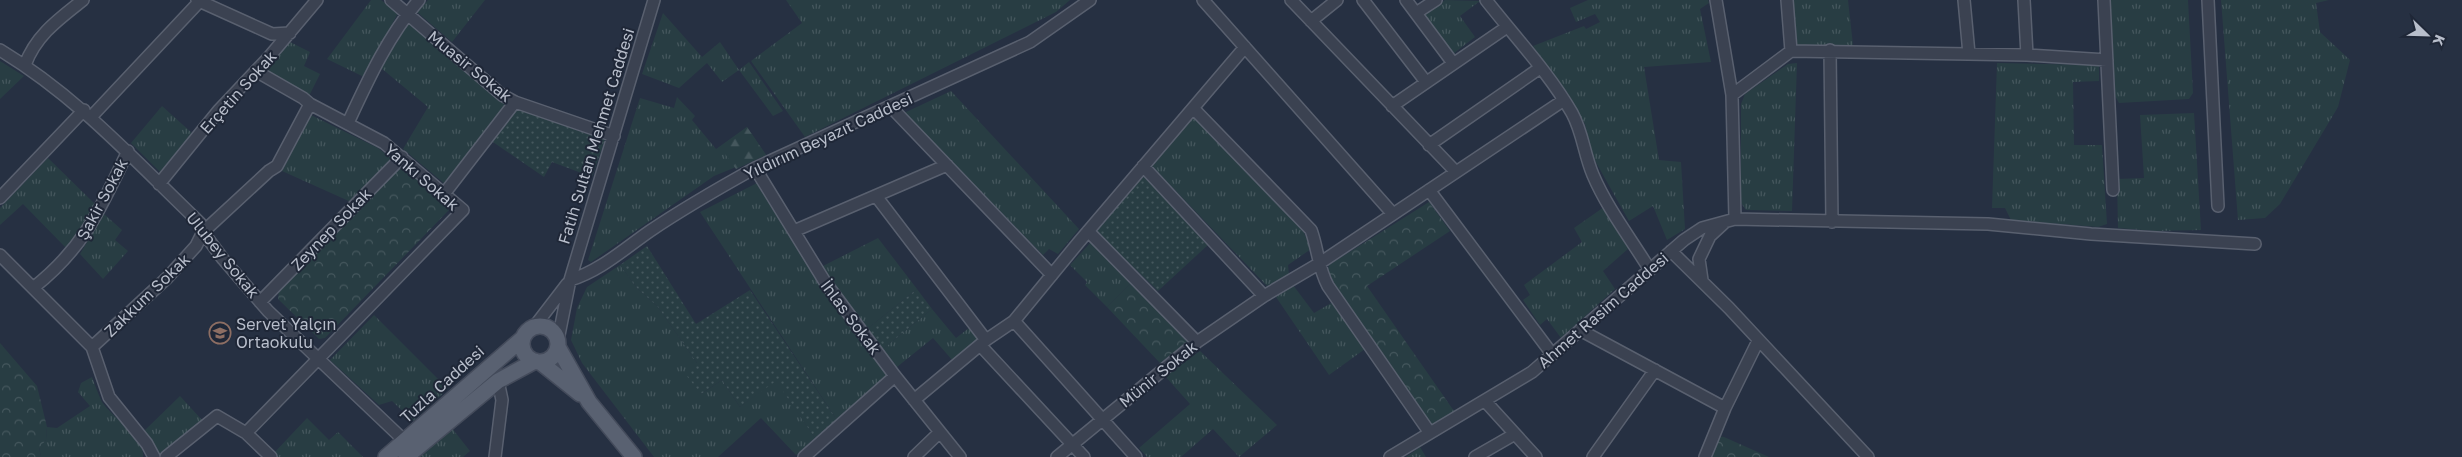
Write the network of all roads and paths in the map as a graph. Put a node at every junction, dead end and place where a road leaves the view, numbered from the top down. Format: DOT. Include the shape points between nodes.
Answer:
graph roads {
  1 [pos="83,0"];
  2 [pos="317,0"];
  3 [pos="391,0"];
  4 [pos="419,0"];
  5 [pos="654,0"];
  6 [pos="1090,0"];
  7 [pos="1203,0"];
  8 [pos="1291,0"];
  9 [pos="1337,0"];
  10 [pos="1363,0"];
  11 [pos="1406,0"];
  12 [pos="1436,0"];
  13 [pos="1486,0"];
  14 [pos="1716,0"];
  15 [pos="1787,0"];
  16 [pos="1964,0"];
  17 [pos="2024,0"];
  18 [pos="2104,0"];
  19 [pos="2208,0"];
  20 [pos="199,1"];
  21 [pos="1416,13"];
  22 [pos="406,14"];
  23 [pos="1311,21"];
  24 [pos="1507,27"];
  25 [pos="290,33"];
  26 [pos="1245,47"];
  27 [pos="0,50"];
  28 [pos="1830,50"];
  29 [pos="1791,51"];
  30 [pos="1969,54"];
  31 [pos="2027,56"];
  32 [pos="2107,60"];
  33 [pos="1454,64"];
  34 [pos="26,65"];
  35 [pos="1540,68"];
  36 [pos="256,71"];
  37 [pos="1426,82"];
  38 [pos="1732,95"];
  39 [pos="1564,100"];
  40 [pos="515,102"];
  41 [pos="310,104"];
  42 [pos="890,106"];
  43 [pos="1392,106"];
  44 [pos="1193,108"];
  45 [pos="87,113"];
  46 [pos="348,123"];
  47 [pos="614,136"];
  48 [pos="1430,145"];
  49 [pos="128,151"];
  50 [pos="402,158"];
  51 [pos="947,165"];
  52 [pos="1143,166"];
  53 [pos="755,168"];
  54 [pos="1456,172"];
  55 [pos="159,184"];
  56 [pos="1429,190"];
  57 [pos="2113,190"];
  58 [pos="444,194"];
  59 [pos="876,196"];
  60 [pos="0,198"];
  61 [pos="2218,206"];
  62 [pos="1393,214"];
  63 [pos="1730,221"];
  64 [pos="1832,222"];
  65 [pos="794,231"];
  66 [pos="1088,231"];
  67 [pos="203,232"];
  68 [pos="2255,244"];
  69 [pos="1671,251"];
  70 [pos="0,255"];
  71 [pos="1320,263"];
  72 [pos="1650,270"];
  73 [pos="1052,275"];
  74 [pos="570,280"];
  75 [pos="1702,280"];
  76 [pos="33,288"];
  77 [pos="1264,296"];
  78 [pos="260,302"];
  79 [pos="1014,321"];
  80 [pos="534,326"];
  81 [pos="1580,330"];
  82 [pos="523,338"];
  83 [pos="1758,341"];
  84 [pos="1197,342"];
  85 [pos="558,343"];
  86 [pos="983,343"];
  87 [pos="92,348"];
  88 [pos="1552,354"];
  89 [pos="319,359"];
  90 [pos="538,362"];
  91 [pos="1655,370"];
  92 [pos="895,376"];
  93 [pos="498,381"];
  94 [pos="914,400"];
  95 [pos="1485,400"];
  96 [pos="589,402"];
  97 [pos="1725,408"];
  98 [pos="1102,420"];
  99 [pos="940,432"];
  100 [pos="246,433"];
  101 [pos="1430,433"];
  102 [pos="1515,434"];
  103 [pos="1072,444"];
  104 [pos="409,449"];
  105 [pos="806,456"];
  106 [pos="154,457"];
  107 [pos="166,457"];
  108 [pos="271,457"];
  109 [pos="386,457"];
  110 [pos="495,457"];
  111 [pos="634,457"];
  112 [pos="914,457"];
  113 [pos="960,457"];
  114 [pos="1057,457"];
  115 [pos="1084,457"];
  116 [pos="1136,457"];
  117 [pos="1390,457"];
  118 [pos="1475,457"];
  119 [pos="1536,457"];
  120 [pos="1593,457"];
  121 [pos="1706,457"];
  122 [pos="1868,457"];
  1 -- 34 [label="street" via="42,35 30,52"];
  2 -- 25 [label="street, Erçetin Sokak"];
  3 -- 22 [label="street, Muasir Sokak"];
  4 -- 22 [label="street"];
  5 -- 47 [label="street, Fatih Sultan Mehmet Caddesi"];
  6 -- 42 [label="street, Yıldırım Beyazıt Caddesi" via="1030,42"];
  7 -- 26 [label="street"];
  8 -- 23 [label="street"];
  9 -- 23 [label="street"];
  10 -- 37 [label="street"];
  11 -- 21 [label="street"];
  12 -- 21 [label="street"];
  13 -- 24 [label="street"];
  14 -- 38 [label="street"];
  15 -- 29 [label="street"];
  16 -- 30 [label="street"];
  17 -- 31 [label="street"];
  18 -- 32 [label="street"];
  19 -- 61 [label="street"];
  20 -- 25 [label="street" via="272,34"];
  20 -- 45 [label="street"];
  21 -- 33 [label="street"];
  22 -- 40 [label="street, Muasir Sokak" via="488,84"];
  22 -- 46 [label="street" via="378,60"];
  23 -- 43 [label="street"];
  24 -- 33 [label="street"];
  24 -- 35 [label="street"];
  25 -- 36 [label="street, Erçetin Sokak"];
  26 -- 44 [label="street"];
  26 -- 62 [label="street"];
  27 -- 34 [label="street, Ulubey Sokak"];
  28 -- 29 [label="street"];
  28 -- 30 [label="street"];
  28 -- 64 [label="street"];
  29 -- 38 [label="street"];
  30 -- 31 [label="street"];
  31 -- 32 [label="street"];
  32 -- 57 [label="street"];
  33 -- 37 [label="street"];
  34 -- 45 [label="street, Ulubey Sokak"];
  35 -- 39 [label="street"];
  35 -- 48 [label="street"];
  36 -- 41 [label="street, Yankı Sokak"];
  36 -- 55 [label="street, Erçetin Sokak" via="219,110"];
  37 -- 43 [label="street"];
  38 -- 63 [label="street"];
  39 -- 54 [label="street, Münir Sokak"];
  39 -- 72 [label="street" via="1582,137 1593,176"];
  40 -- 47 [label="street, Muasir Sokak"];
  40 -- 58 [label="street"];
  41 -- 46 [label="street, Yankı Sokak"];
  41 -- 67 [label="street, Zakkum Sokak" via="277,166"];
  42 -- 51 [label="street"];
  42 -- 53 [label="street, Yıldırım Beyazıt Caddesi"];
  43 -- 48 [label="street"];
  44 -- 52 [label="street"];
  44 -- 71 [label="street" via="1311,230"];
  45 -- 49 [label="street, Ulubey Sokak"];
  45 -- 60 [label="street"];
  46 -- 50 [label="street, Yankı Sokak" via="384,143"];
  47 -- 74 [label="street, Fatih Sultan Mehmet Caddesi"];
  48 -- 54 [label="street"];
  49 -- 55 [label="street, Ulubey Sokak"];
  49 -- 76 [label="street, Şakir Sokak" via="98,213 74,250"];
  50 -- 58 [label="street, Yankı Sokak"];
  50 -- 78 [label="street, Zeynep Sokak"];
  51 -- 59 [label="street"];
  51 -- 73 [label="street"];
  52 -- 66 [label="street"];
  52 -- 77 [label="street"];
  53 -- 65 [label="street, İhlas Sokak"];
  53 -- 74 [label="street, Yıldırım Beyazıt Caddesi" via="650,231 589,274"];
  54 -- 56 [label="street, Münir Sokak"];
  55 -- 67 [label="street, Ulubey Sokak" via="200,223"];
  56 -- 62 [label="street, Münir Sokak"];
  56 -- 88 [label="street"];
  58 -- 89 [label="street, Yankı Sokak" via="463,210"];
  59 -- 65 [label="street"];
  59 -- 86 [label="street"];
  62 -- 71 [label="street, Münir Sokak"];
  63 -- 64 [label="street, Ahmet Rasim Caddesi"];
  63 -- 69 [label="street, Ahmet Rasim Caddesi" via="1702,228"];
  63 -- 75 [label="street" via="1710,236 1699,259"];
  64 -- 68 [label="street, Ahmet Rasim Caddesi" via="1988,224"];
  65 -- 92 [label="street, İhlas Sokak" via="824,282"];
  66 -- 73 [label="street"];
  66 -- 84 [label="street"];
  67 -- 78 [label="street, Ulubey Sokak"];
  67 -- 87 [label="street, Zakkum Sokak" via="196,246 167,278"];
  69 -- 72 [label="street, Ahmet Rasim Caddesi"];
  69 -- 75 [label="street"];
  70 -- 76 [label="street"];
  71 -- 77 [label="street, Münir Sokak"];
  71 -- 101 [label="street" via="1320,273 1328,286"];
  72 -- 81 [label="street, Ahmet Rasim Caddesi"];
  73 -- 79 [label="street"];
  74 -- 80 [label="street, Fatih Sultan Mehmet Caddesi"];
  74 -- 85 [label="street, Fatih Sultan Mehmet Caddesi"];
  75 -- 83 [label="street"];
  76 -- 87 [label="street"];
  77 -- 84 [label="street, Münir Sokak"];
  78 -- 89 [label="street, Ulubey Sokak"];
  79 -- 86 [label="street"];
  79 -- 98 [label="street"];
  80 -- 82 [label="main road"];
  80 -- 85 [label="main road" via="550,328"];
  81 -- 88 [label="street, Ahmet Rasim Caddesi"];
  81 -- 91 [label="street"];
  82 -- 90 [label="main road" via="525,354"];
  82 -- 104 [label="main road, Tuzla Caddesi" via="501,354"];
  83 -- 97 [label="street"];
  83 -- 122 [label="street"];
  84 -- 98 [label="street, Münir Sokak"];
  85 -- 90 [label="main road" via="553,357"];
  85 -- 96 [label="main road"];
  86 -- 94 [label="street"];
  86 -- 103 [label="street"];
  87 -- 106 [label="street" via="109,396"];
  88 -- 95 [label="street, Ahmet Rasim Caddesi" via="1532,372"];
  89 -- 100 [label="street"];
  89 -- 104 [label="street, Ulubey Sokak"];
  90 -- 93 [label="main road, Tuzla Caddesi"];
  90 -- 96 [label="main road"];
  91 -- 97 [label="street"];
  91 -- 120 [label="street"];
  92 -- 94 [label="street, İhlas Sokak"];
  92 -- 105 [label="street"];
  93 -- 104 [label="main road, Tuzla Caddesi"];
  93 -- 110 [label="street" via="502,400"];
  94 -- 99 [label="street, İhlas Sokak"];
  95 -- 101 [label="street, Ahmet Rasim Caddesi"];
  95 -- 102 [label="street"];
  96 -- 111 [label="main road"];
  97 -- 121 [label="street"];
  98 -- 103 [label="street, Münir Sokak"];
  98 -- 116 [label="street"];
  99 -- 112 [label="street"];
  99 -- 113 [label="street, İhlas Sokak"];
  100 -- 107 [label="street" via="217,416"];
  100 -- 108 [label="street"];
  101 -- 117 [label="street, Ahmet Rasim Caddesi"];
  102 -- 118 [label="street"];
  102 -- 119 [label="street"];
  103 -- 114 [label="street, Münir Sokak"];
  103 -- 115 [label="street"];
  104 -- 109 [label="main road, Tuzla Caddesi"];
}
